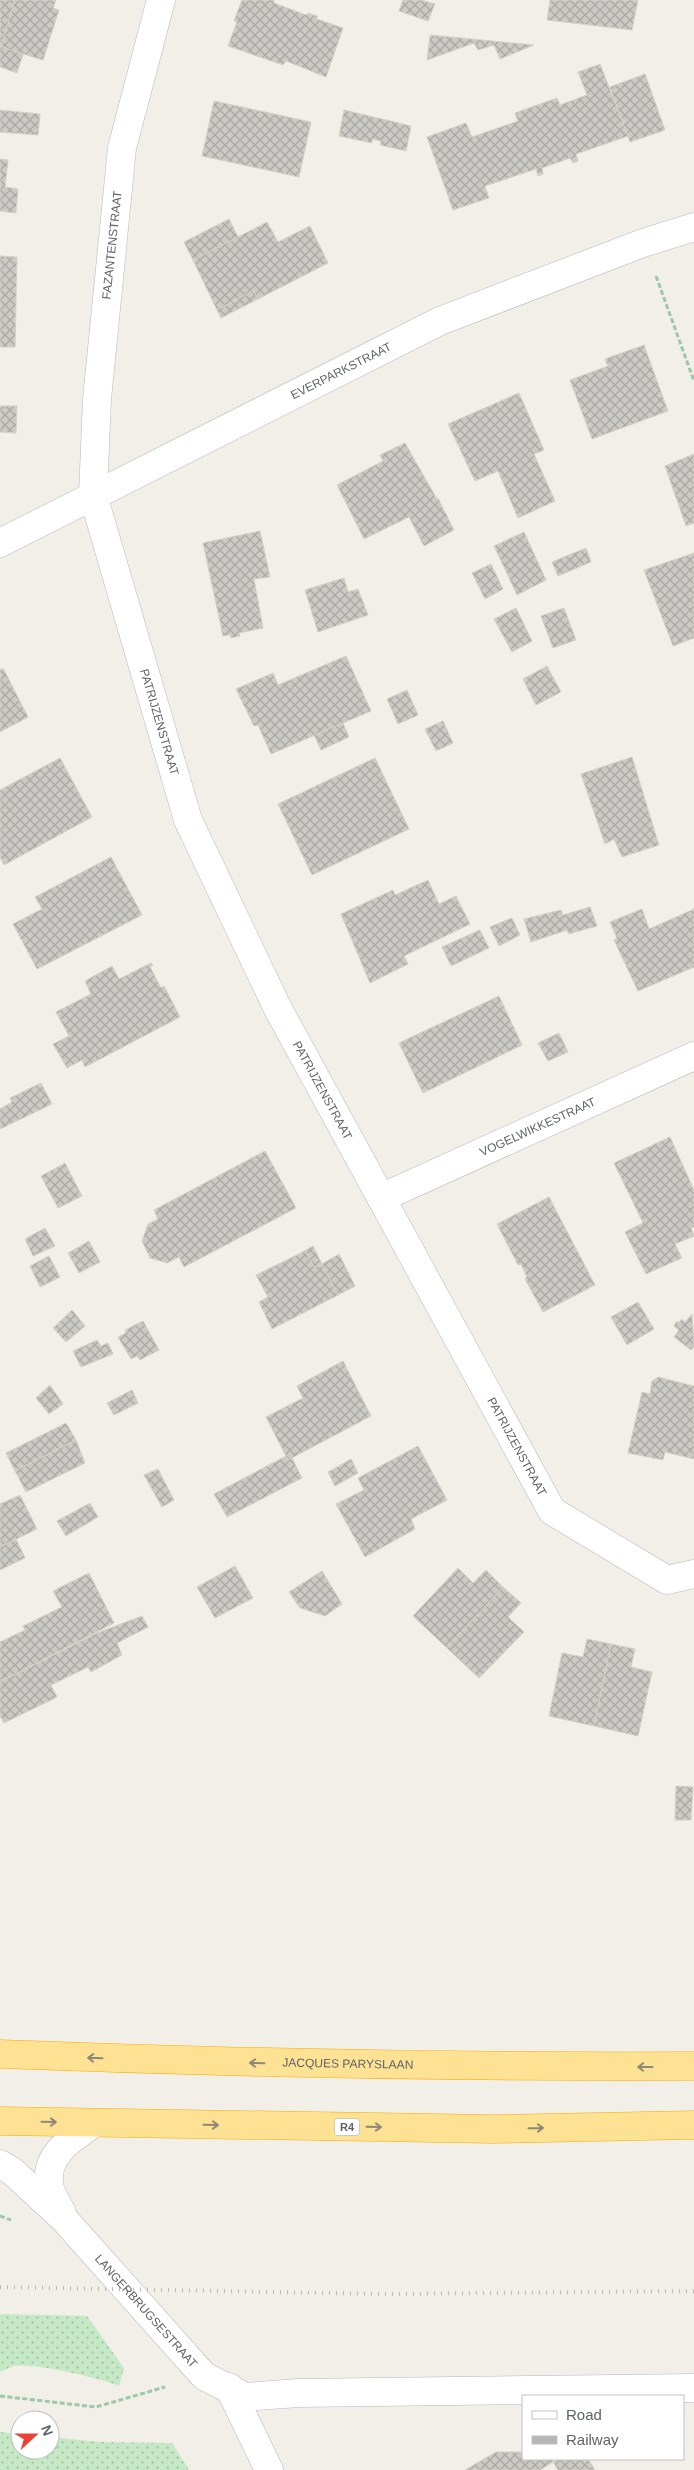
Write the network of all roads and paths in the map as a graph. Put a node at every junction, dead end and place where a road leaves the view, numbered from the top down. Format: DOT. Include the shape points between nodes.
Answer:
graph roads {
  1 [pos="161,0"];
  2 [pos="694,227"];
  3 [pos="643,243"];
  4 [pos="694,381"];
  5 [pos="92,496"];
  6 [pos="0,543"];
  7 [pos="694,1056"];
  8 [pos="381,1198"];
  9 [pos="694,1574"];
  10 [pos="0,2054"];
  11 [pos="694,2066"];
  12 [pos="0,2121"];
  13 [pos="94,2123"];
  14 [pos="694,2125"];
  15 [pos="0,2164"];
  16 [pos="64,2219"];
  17 [pos="204,2376"];
  18 [pos="229,2387"];
  19 [pos="694,2388"];
  20 [pos="0,2396"];
  21 [pos="269,2470"];
  1 -- 5 [label="street, FAZANTENSTRAAT" via="122,148 97,400"];
  2 -- 3 [label="street, EVERPARKSTRAAT"];
  3 -- 4 [label="path"];
  3 -- 5 [label="street, EVERPARKSTRAAT" via="440,321"];
  5 -- 6 [label="street, EVERPARKSTRAAT"];
  5 -- 8 [label="street, PATRIJZENSTRAAT" via="188,820 277,1007"];
  7 -- 8 [label="street, VOGELWIKKESTRAAT"];
  8 -- 9 [label="street, PATRIJZENSTRAAT" via="552,1512 667,1580"];
  11 -- 10 [label="highway, JACQUES PARYSLAAN, one-way" via="454,2067"];
  12 -- 13 [label="highway, R4, one-way"];
  13 -- 14 [label="highway, R4, one-way" via="492,2129"];
  13 -- 16 [label="street" via="62,2146 51,2162 49,2184"];
  15 -- 16 [label="street, LANGERBRUGSESTRAAT" via="12,2171"];
  16 -- 17 [label="street, LANGERBRUGSESTRAAT"];
  17 -- 18 [label="street, LANGERBRUGSESTRAAT"];
  17 -- 20 [label="path" via="96,2407"];
  18 -- 19 [label="street" via="245,2397 298,2393"];
  18 -- 21 [label="street"];
}
